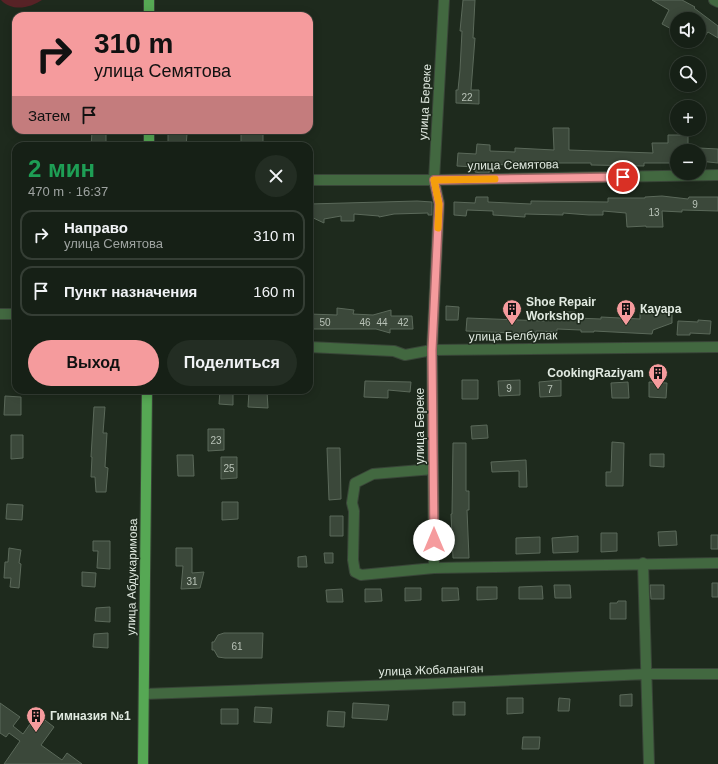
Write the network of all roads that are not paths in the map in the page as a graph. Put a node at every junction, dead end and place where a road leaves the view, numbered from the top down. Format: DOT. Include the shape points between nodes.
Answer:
graph roads {
  1 [pos="149,0"];
  2 [pos="444,0"];
  3 [pos="714,0"];
  4 [pos="718,2"];
  5 [pos="149,12"];
  6 [pos="718,175"];
  7 [pos="313,180"];
  8 [pos="434,180"];
  9 [pos="0,314"];
  10 [pos="12,314"];
  11 [pos="313,347"];
  12 [pos="718,347"];
  13 [pos="432,350"];
  14 [pos="148,394"];
  15 [pos="433,469"];
  16 [pos="643,563"];
  17 [pos="718,563"];
  18 [pos="434,568"];
  19 [pos="646,674"];
  20 [pos="718,674"];
  21 [pos="144,694"];
  22 [pos="143,764"];
  23 [pos="650,764"];
  1 -- 5 [label="main road"];
  2 -- 8 [label="street, улица Береке"];
  3 -- 4 [label="street"];
  6 -- 8 [label="street, улица Семятова"];
  7 -- 8 [label="street, улица Семятова"];
  8 -- 13 [label="street, улица Береке" via="439,204"];
  9 -- 10 [label="street"];
  11 -- 13 [label="street, улица Белбулак" via="394,351 405,355"];
  12 -- 13 [label="street, улица Белбулак"];
  13 -- 15 [label="street, улица Береке"];
  14 -- 21 [label="main road, улица Абдукаримова"];
  15 -- 18 [label="street, улица Береке"];
  15 -- 18 [label="street" via="373,474 355,483 352,503 355,572 361,575"];
  16 -- 17 [label="street"];
  16 -- 18 [label="street"];
  16 -- 19 [label="street"];
  19 -- 20 [label="street, улица Жобаланган"];
  19 -- 21 [label="street, улица Жобаланган"];
  19 -- 23 [label="street"];
  21 -- 22 [label="main road, улица Абдукаримова"];
}
